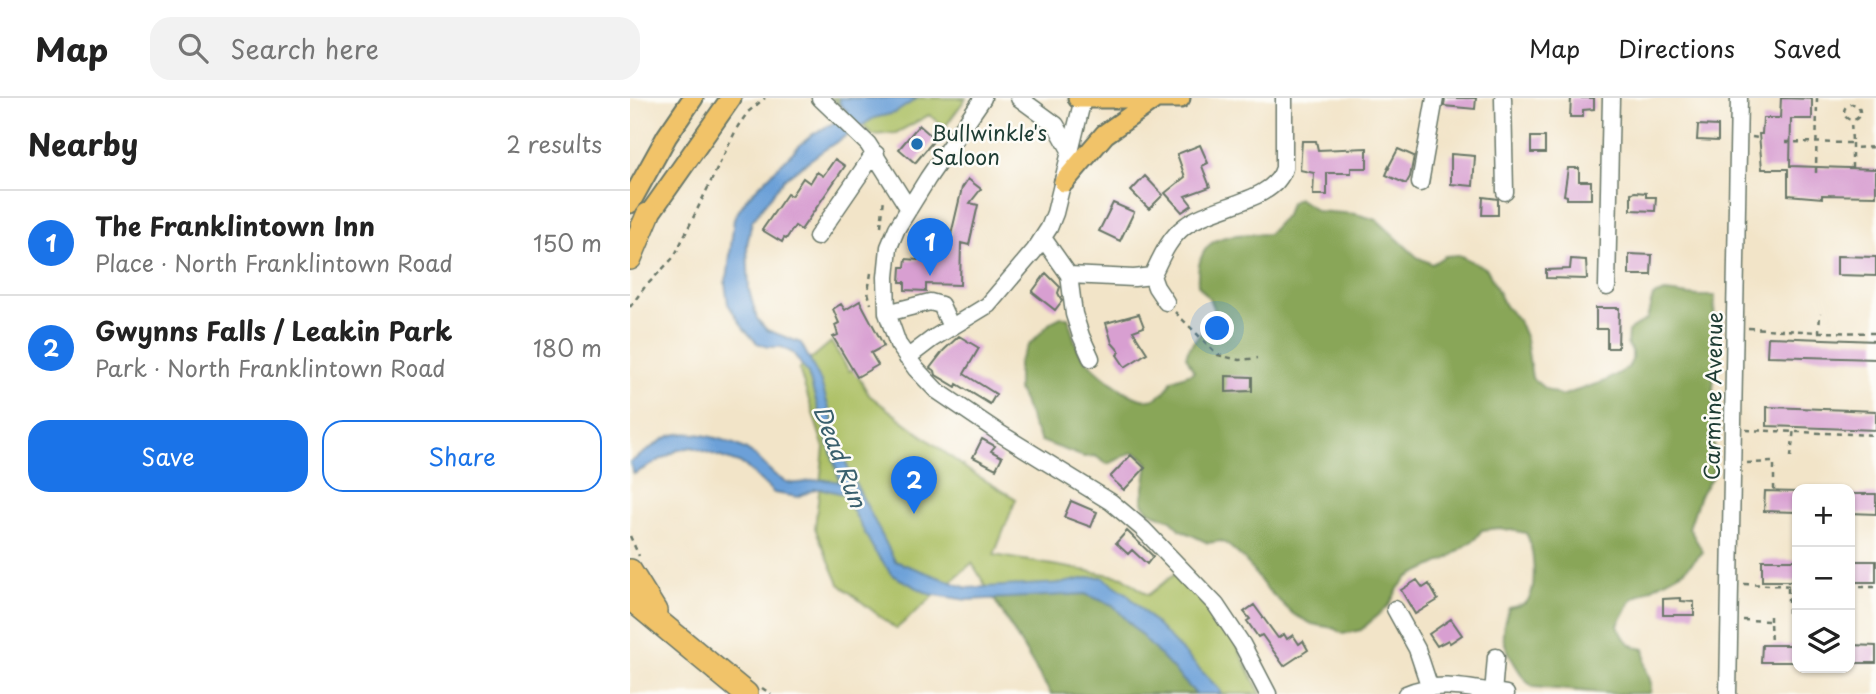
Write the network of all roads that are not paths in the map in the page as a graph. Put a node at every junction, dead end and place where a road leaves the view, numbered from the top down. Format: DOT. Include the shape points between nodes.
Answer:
graph roads {
  1 [pos="687,98"];
  2 [pos="693,98"];
  3 [pos="731,98"];
  4 [pos="983,98"];
  5 [pos="1078,98"];
  6 [pos="1180,98"];
  7 [pos="1284,98"];
  8 [pos="1435,98"];
  9 [pos="1503,98"];
  10 [pos="1611,98"];
  11 [pos="1739,98"];
  12 [pos="1083,99"];
  13 [pos="822,100"];
  14 [pos="1153,100"];
  15 [pos="1026,102"];
  16 [pos="667,136"];
  17 [pos="1070,152"];
  18 [pos="873,156"];
  19 [pos="1064,182"];
  20 [pos="1420,183"];
  21 [pos="1505,192"];
  22 [pos="639,209"];
  23 [pos="909,209"];
  24 [pos="817,237"];
  25 [pos="1043,238"];
  26 [pos="630,241"];
  27 [pos="630,257"];
  28 [pos="1069,275"];
  29 [pos="1152,276"];
  30 [pos="1607,287"];
  31 [pos="1166,302"];
  32 [pos="887,313"];
  33 [pos="951,327"];
  34 [pos="907,358"];
  35 [pos="1091,358"];
  36 [pos="637,568"];
  37 [pos="630,598"];
  38 [pos="1395,609"];
  39 [pos="670,634"];
  40 [pos="1496,657"];
  41 [pos="1429,685"];
  42 [pos="752,689"];
  43 [pos="1497,693"];
  44 [pos="1268,694"];
  45 [pos="1406,694"];
  46 [pos="1728,694"];
  1 -- 16 [label="main road"];
  2 -- 16 [label="main road"];
  3 -- 22 [label="main road"];
  4 -- 23 [label="street"];
  5 -- 12 [label="main road"];
  6 -- 14 [label="main road"];
  7 -- 29 [label="street" via="1281,177 1261,194 1185,226 1166,247"];
  8 -- 20 [label="street"];
  9 -- 21 [label="street"];
  10 -- 30 [label="street"];
  11 -- 46 [label="street, Carmine Avenue"];
  12 -- 14 [label="main road"];
  12 -- 17 [label="street"];
  13 -- 18 [label="street" via="856,132"];
  14 -- 19 [label="main road" via="1105,134"];
  15 -- 17 [label="street" via="1056,125"];
  16 -- 22 [label="main road"];
  17 -- 19 [label="street"];
  18 -- 23 [label="street"];
  18 -- 24 [label="street"];
  19 -- 25 [label="street"];
  22 -- 26 [label="main road"];
  22 -- 27 [label="highway"];
  23 -- 32 [label="street" via="889,247"];
  25 -- 28 [label="street"];
  25 -- 33 [label="street" via="988,305"];
  28 -- 29 [label="street"];
  28 -- 35 [label="street" via="1074,314"];
  29 -- 31 [label="street"];
  32 -- 33 [label="street" via="930,302 941,305"];
  32 -- 34 [label="street"];
  33 -- 34 [label="street"];
  34 -- 44 [label="street" via="955,404 1135,521 1216,605"];
  36 -- 39 [label="highway"];
  37 -- 39 [label="highway"];
  38 -- 41 [label="street" via="1417,649"];
  39 -- 42 [label="highway"];
  40 -- 43 [label="street"];
  41 -- 43 [label="street"];
  41 -- 45 [label="street"];
}
